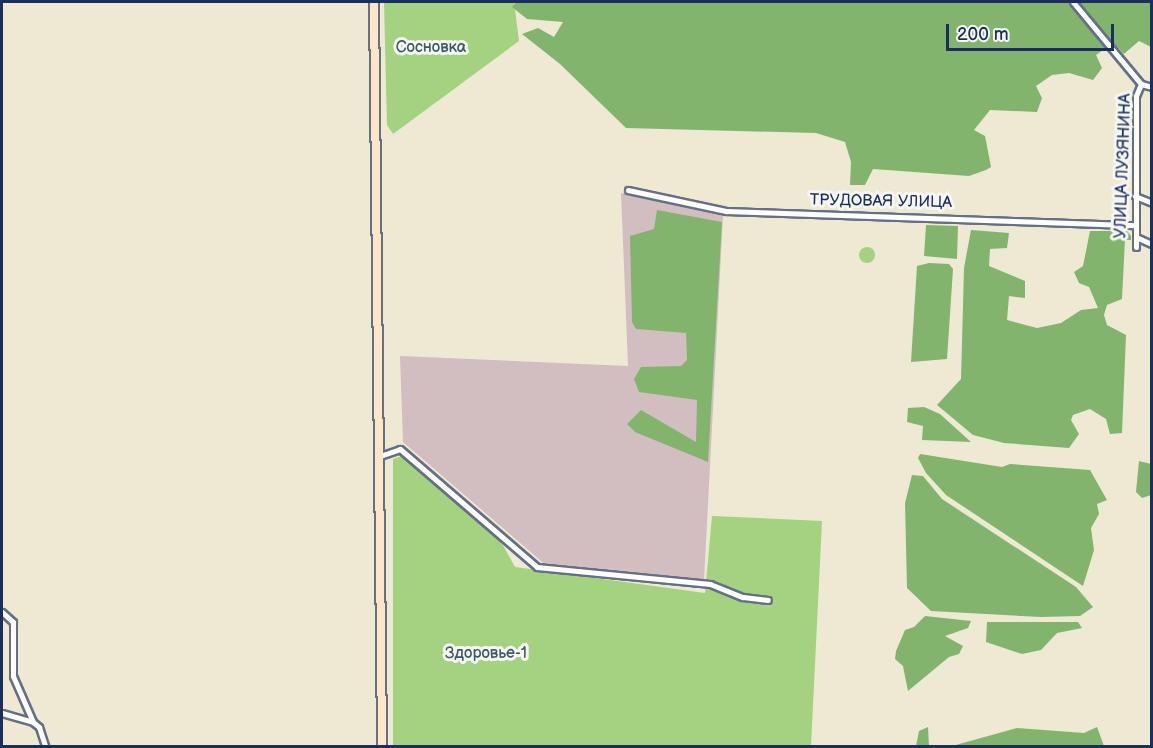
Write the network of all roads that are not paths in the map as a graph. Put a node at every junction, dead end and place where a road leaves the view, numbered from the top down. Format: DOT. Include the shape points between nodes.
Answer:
graph roads {
  1 [pos="374,2"];
  2 [pos="1073,2"];
  3 [pos="1141,84"];
  4 [pos="1151,86"];
  5 [pos="627,190"];
  6 [pos="1135,196"];
  7 [pos="1152,202"];
  8 [pos="1136,225"];
  9 [pos="1136,237"];
  10 [pos="1152,244"];
  11 [pos="1136,247"];
  12 [pos="380,456"];
  13 [pos="768,600"];
  14 [pos="2,612"];
  15 [pos="2,713"];
  16 [pos="33,722"];
  17 [pos="45,747"];
  18 [pos="382,747"];
  1 -- 12 [label="main road"];
  2 -- 3 [label="street, УЛИЦА ЛУЗЯНИНА"];
  3 -- 4 [label="street"];
  3 -- 6 [label="street, УЛИЦА ЛУЗЯНИНА" via="1136,96"];
  5 -- 8 [label="street, ТРУДОВАЯ УЛИЦА" via="741,212 839,212"];
  6 -- 7 [label="street"];
  6 -- 8 [label="street, УЛИЦА ЛУЗЯНИНА"];
  8 -- 9 [label="street, УЛИЦА ЛУЗЯНИНА"];
  9 -- 10 [label="street"];
  9 -- 11 [label="street, УЛИЦА ЛУЗЯНИНА"];
  12 -- 13 [label="street" via="399,449 537,567 710,584 743,597"];
  12 -- 18 [label="main road"];
  14 -- 16 [label="street" via="10,617 15,628 13,676"];
  15 -- 16 [label="street"];
  16 -- 17 [label="street" via="39,727"];
}
